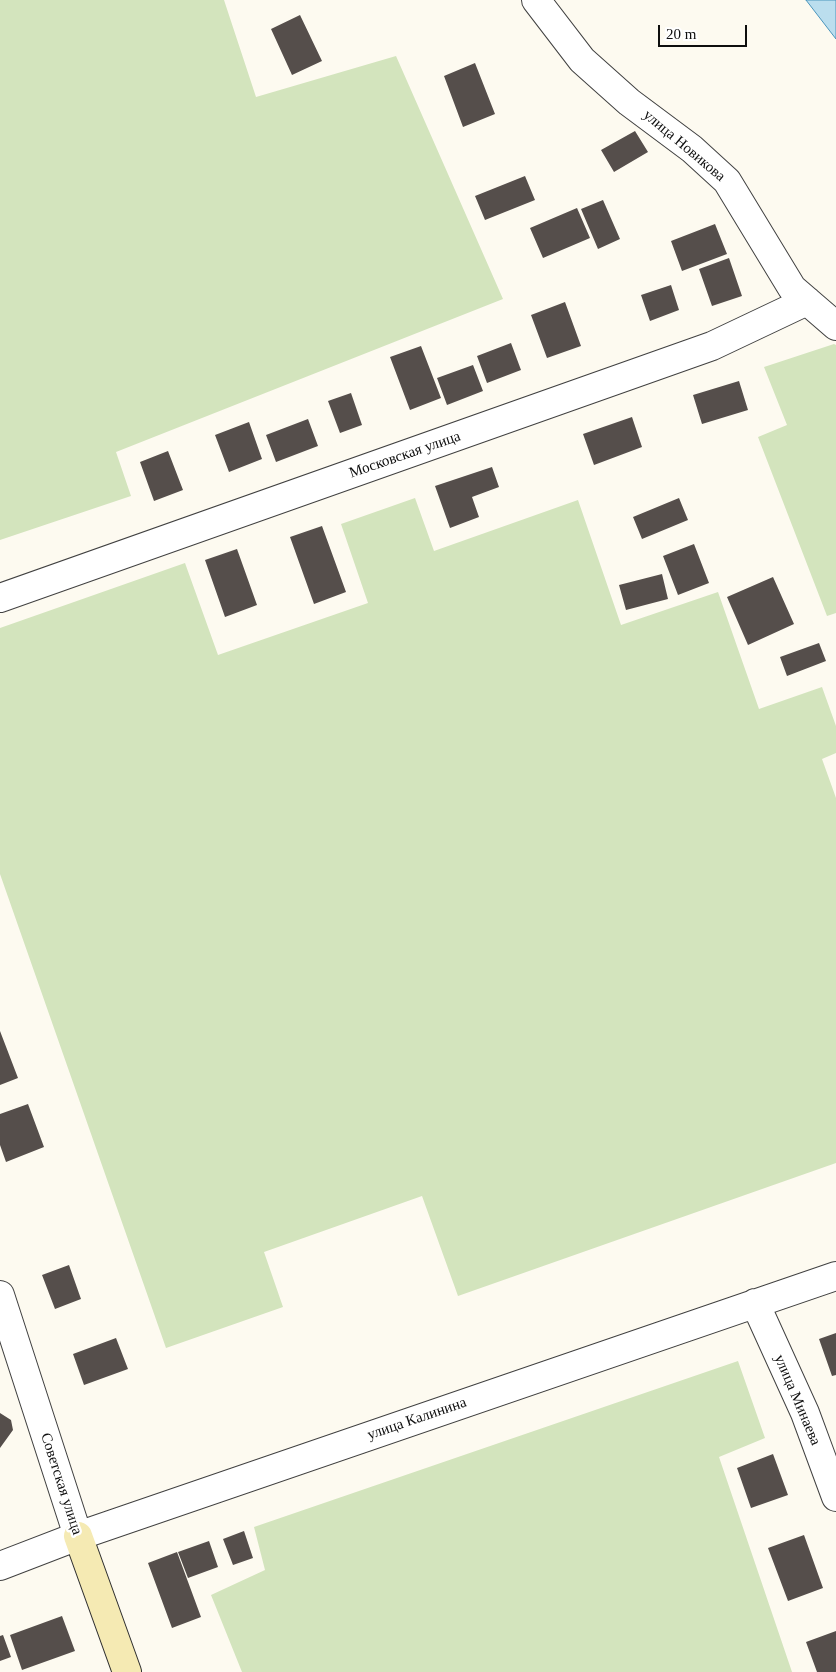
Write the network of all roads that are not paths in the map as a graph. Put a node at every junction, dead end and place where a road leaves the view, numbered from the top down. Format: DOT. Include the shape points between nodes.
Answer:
graph roads {
  1 [pos="536,0"];
  2 [pos="807,301"];
  3 [pos="836,326"];
  4 [pos="0,598"];
  5 [pos="836,1276"];
  6 [pos="0,1294"];
  7 [pos="755,1303"];
  8 [pos="836,1497"];
  9 [pos="78,1536"];
  10 [pos="0,1566"];
  11 [pos="127,1672"];
  1 -- 2 [label="street, улица Новикова" via="582,60 727,181 792,288"];
  2 -- 3 [label="street, улица Новикова"];
  2 -- 4 [label="street, Московская улица" via="712,346"];
  5 -- 7 [label="street, улица Калинина"];
  6 -- 9 [label="street, Советская улица"];
  7 -- 8 [label="street, улица Минаева" via="805,1413"];
  7 -- 9 [label="street, улица Калинина"];
  9 -- 10 [label="street, улица Калинина"];
  9 -- 11 [label="street, Советская улица"];
}
